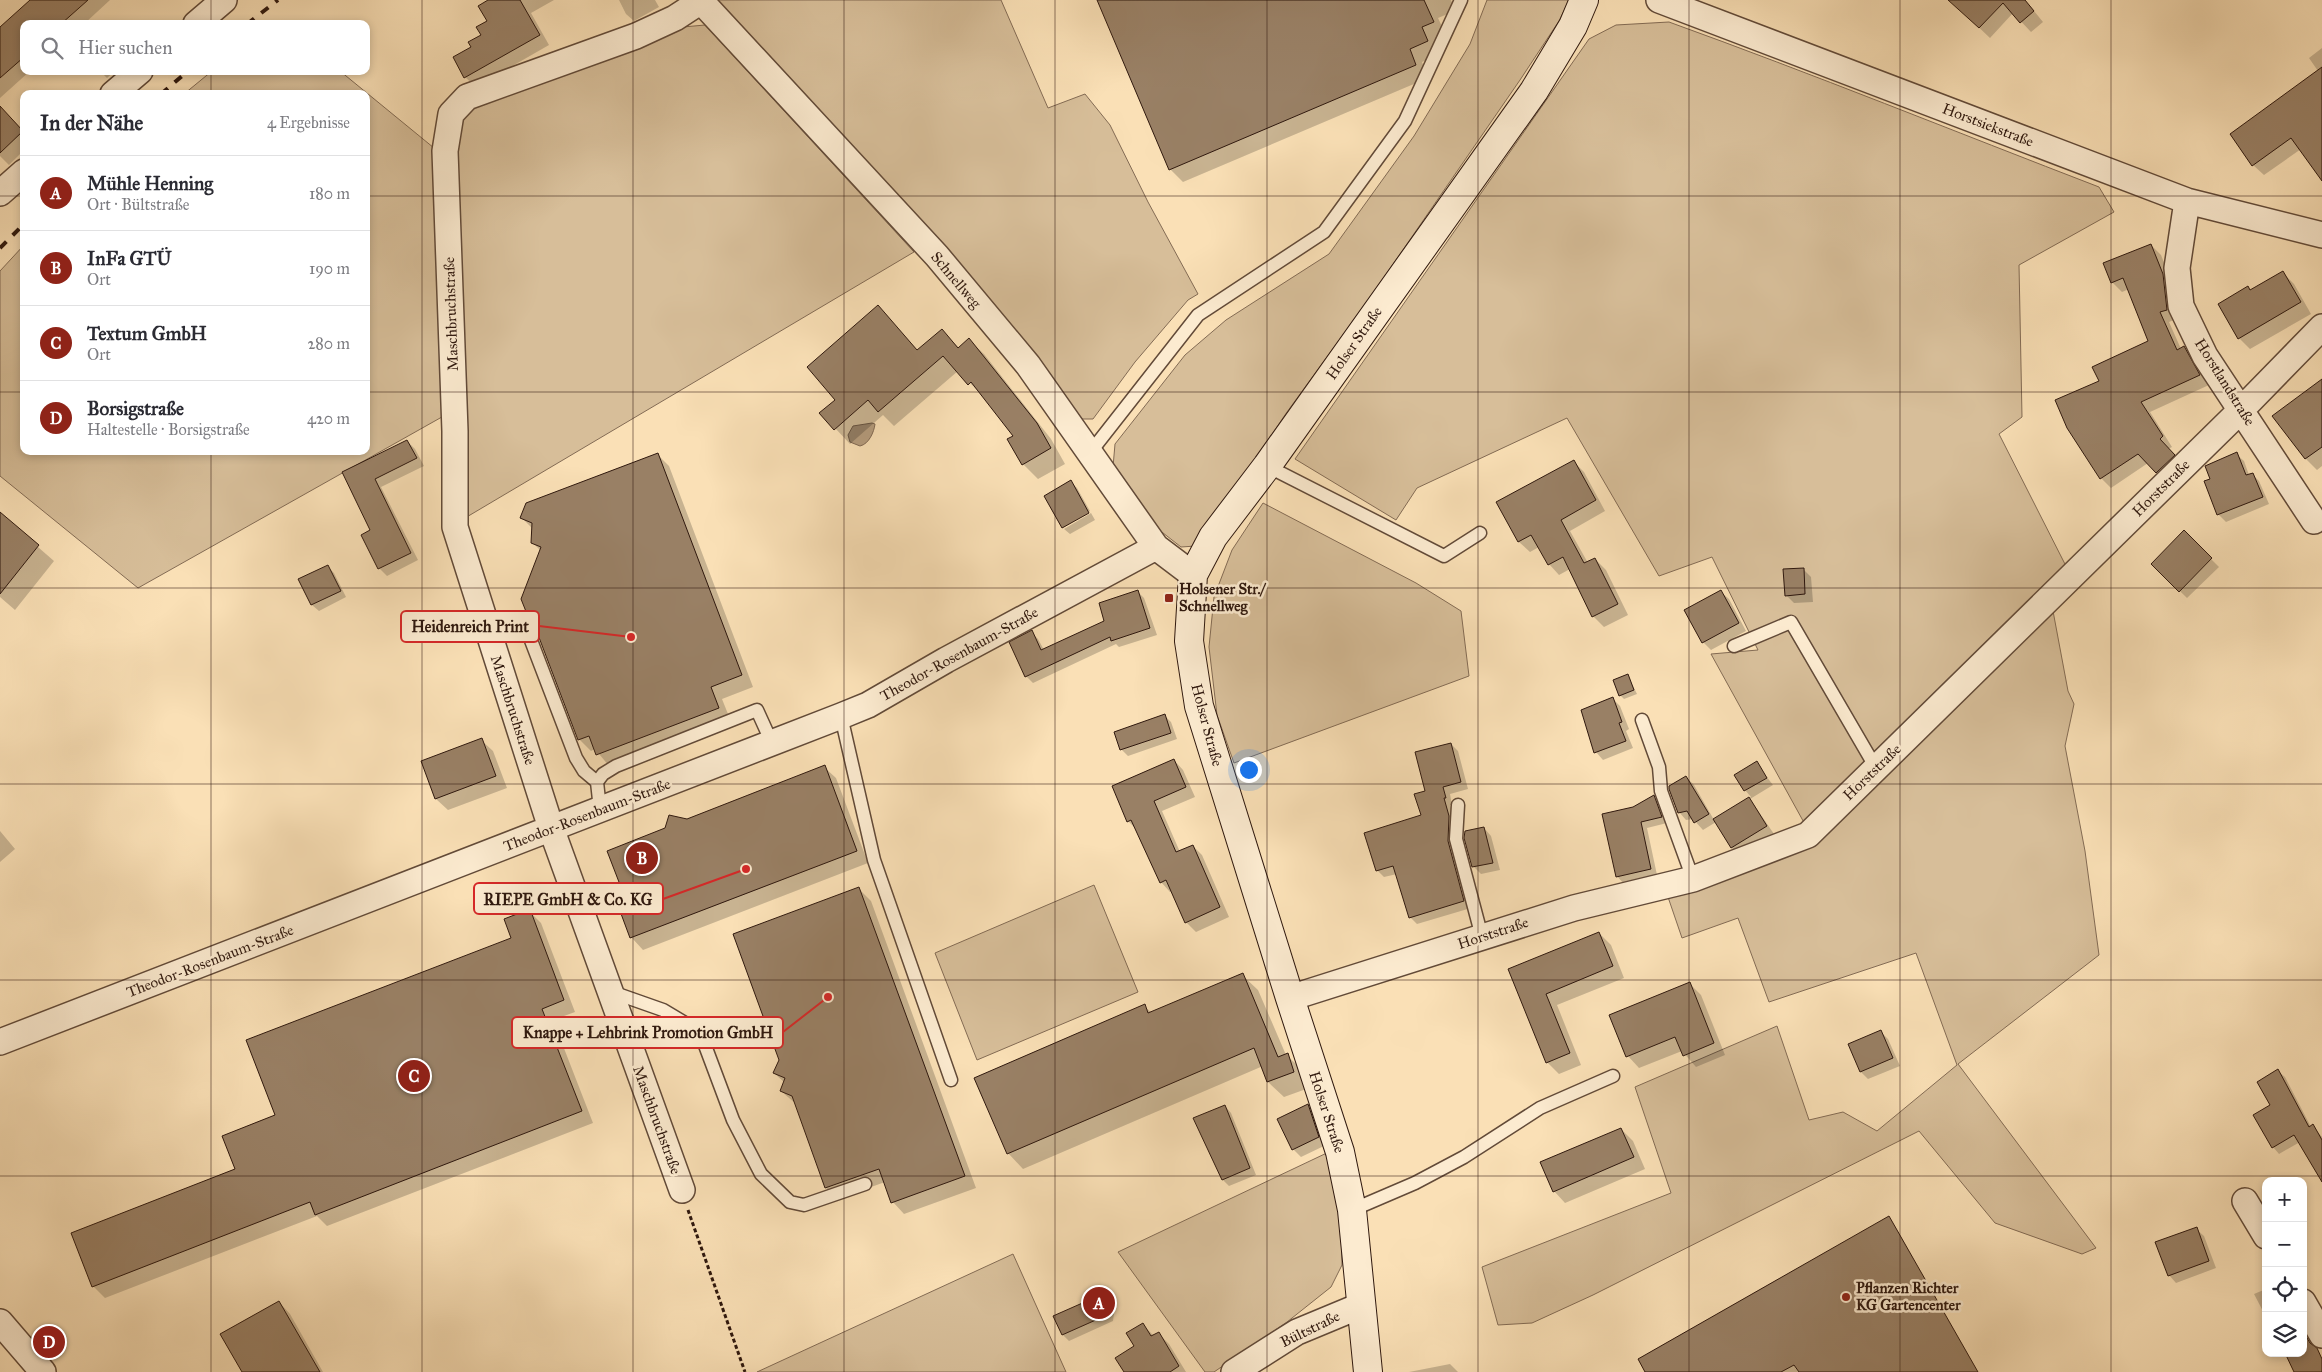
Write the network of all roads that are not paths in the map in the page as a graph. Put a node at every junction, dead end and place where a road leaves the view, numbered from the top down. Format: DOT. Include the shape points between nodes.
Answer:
graph roads {
  1 [pos="224,0"];
  2 [pos="1461,0"];
  3 [pos="1584,0"];
  4 [pos="1659,0"];
  5 [pos="700,1"];
  6 [pos="201,20"];
  7 [pos="135,75"];
  8 [pos="118,90"];
  9 [pos="20,176"];
  10 [pos="0,193"];
  11 [pos="2186,201"];
  12 [pos="2322,235"];
  13 [pos="2322,327"];
  14 [pos="2242,408"];
  15 [pos="1089,454"];
  16 [pos="1267,466"];
  17 [pos="2314,521"];
  18 [pos="1480,533"];
  19 [pos="1156,547"];
  20 [pos="1193,575"];
  21 [pos="488,633"];
  22 [pos="1734,646"];
  23 [pos="841,716"];
  24 [pos="1642,720"];
  25 [pos="772,743"];
  26 [pos="1876,768"];
  27 [pos="596,782"];
  28 [pos="1458,805"];
  29 [pos="600,809"];
  30 [pos="551,828"];
  31 [pos="1693,879"];
  32 [pos="1482,937"];
  33 [pos="609,992"];
  34 [pos="1290,998"];
  35 [pos="0,1042"];
  36 [pos="1612,1076"];
  37 [pos="951,1080"];
  38 [pos="865,1184"];
  39 [pos="682,1190"];
  40 [pos="2245,1201"];
  41 [pos="1352,1210"];
  42 [pos="2262,1229"];
  43 [pos="1362,1305"];
  44 [pos="2307,1309"];
  45 [pos="0,1322"];
  46 [pos="2322,1335"];
  47 [pos="43,1372"];
  48 [pos="1234,1372"];
  49 [pos="1368,1372"];
  1 -- 6 [label="street"];
  2 -- 15 [label="lane" via="1405,122 1324,232 1198,315"];
  3 -- 16 [label="main road, Holser Straße" via="1573,26 1534,91"];
  4 -- 11 [label="street, Horstsiekstraße"];
  5 -- 15 [label="street, Schnellweg" via="937,256 1028,365"];
  5 -- 21 [label="street, Maschbruchstraße" via="675,18 636,36 466,97 451,114 445,152 456,527"];
  7 -- 8 [label="street"];
  9 -- 10 [label="street"];
  11 -- 12 [label="street, Horstsiekstraße"];
  11 -- 14 [label="street, Horstlandstraße" via="2177,268 2181,306 2205,356"];
  13 -- 14 [label="street, Horststraße"];
  14 -- 17 [label="street, Horstlandstraße"];
  14 -- 26 [label="street, Horststraße"];
  15 -- 19 [label="street, Schnellweg"];
  16 -- 18 [label="lane" via="1444,556"];
  16 -- 20 [label="main road, Holser Straße" via="1213,537"];
  19 -- 20 [label="street, Schnellweg"];
  19 -- 23 [label="street, Theodor-Rosenbaum-Straße" via="868,705"];
  20 -- 34 [label="main road, Holser Straße" via="1189,641 1199,706"];
  21 -- 27 [label="lane" via="524,622 576,758"];
  21 -- 30 [label="street, Maschbruchstraße"];
  22 -- 26 [label="lane" via="1791,622"];
  23 -- 25 [label="street, Theodor-Rosenbaum-Straße"];
  23 -- 37 [label="lane" via="874,860"];
  24 -- 31 [label="lane" via="1659,767 1661,791"];
  25 -- 27 [label="lane" via="757,710 616,766"];
  25 -- 29 [label="street, Theodor-Rosenbaum-Straße"];
  26 -- 31 [label="street, Horststraße" via="1808,835"];
  27 -- 29 [label="lane"];
  28 -- 32 [label="lane" via="1456,838"];
  29 -- 30 [label="street, Theodor-Rosenbaum-Straße"];
  30 -- 33 [label="street, Maschbruchstraße"];
  30 -- 35 [label="street, Theodor-Rosenbaum-Straße"];
  31 -- 32 [label="street, Horststraße" via="1574,908"];
  32 -- 34 [label="street, Horststraße"];
  33 -- 38 [label="lane" via="662,1010 700,1032 733,1120 761,1174 790,1202 804,1206"];
  33 -- 39 [label="street, Maschbruchstraße"];
  34 -- 41 [label="main road, Holser Straße" via="1340,1152"];
  36 -- 41 [label="lane" via="1540,1108 1464,1158"];
  40 -- 42 [label="street"];
  41 -- 43 [label="main road, Holser Straße"];
  43 -- 48 [label="street, Bültstraße" via="1297,1332"];
  43 -- 49 [label="main road, Holser Straße"];
  44 -- 46 [label="street"];
  45 -- 47 [label="street"];
}
